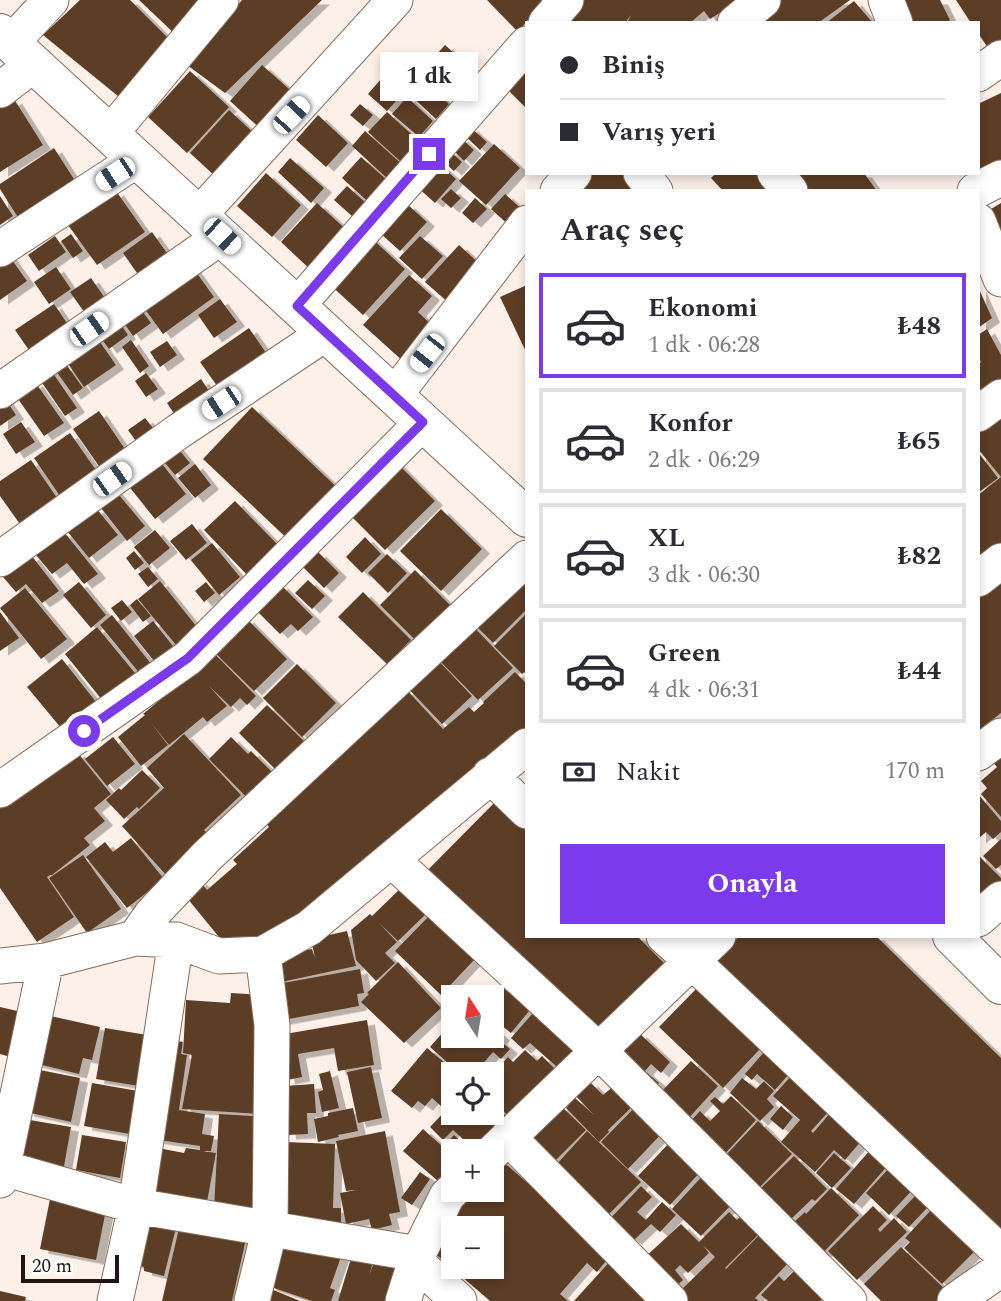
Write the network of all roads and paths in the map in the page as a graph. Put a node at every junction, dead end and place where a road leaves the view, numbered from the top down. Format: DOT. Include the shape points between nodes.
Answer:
graph roads {
  1 [pos="51,0"];
  2 [pos="220,0"];
  3 [pos="395,0"];
  4 [pos="566,0"];
  5 [pos="763,0"];
  6 [pos="886,0"];
  7 [pos="548,21"];
  8 [pos="737,21"];
  9 [pos="894,21"];
  10 [pos="525,46"];
  11 [pos="15,47"];
  12 [pos="1001,58"];
  13 [pos="980,73"];
  14 [pos="0,90"];
  15 [pos="124,146"];
  16 [pos="572,175"];
  17 [pos="643,175"];
  18 [pos="777,175"];
  19 [pos="1001,178"];
  20 [pos="560,189"];
  21 [pos="653,189"];
  22 [pos="788,189"];
  23 [pos="979,189"];
  24 [pos="210,226"];
  25 [pos="525,226"];
  26 [pos="980,231"];
  27 [pos="0,249"];
  28 [pos="1001,279"];
  29 [pos="297,306"];
  30 [pos="326,332"];
  31 [pos="0,391"];
  32 [pos="394,396"];
  33 [pos="1001,397"];
  34 [pos="980,413"];
  35 [pos="423,422"];
  36 [pos="525,516"];
  37 [pos="0,559"];
  38 [pos="525,560"];
  39 [pos="1001,561"];
  40 [pos="980,577"];
  41 [pos="1001,736"];
  42 [pos="525,748"];
  43 [pos="980,752"];
  44 [pos="490,775"];
  45 [pos="0,790"];
  46 [pos="525,809"];
  47 [pos="392,860"];
  48 [pos="1001,899"];
  49 [pos="980,917"];
  50 [pos="135,937"];
  51 [pos="666,938"];
  52 [pos="716,938"];
  53 [pos="965,938"];
  54 [pos="176,940"];
  55 [pos="263,954"];
  56 [pos="46,961"];
  57 [pos="692,961"];
  58 [pos="0,967"];
  59 [pos="1001,985"];
  60 [pos="599,1051"];
  61 [pos="504,1141"];
  62 [pos="504,1149"];
  63 [pos="1,1171"];
  64 [pos="444,1202"];
  65 [pos="136,1206"];
  66 [pos="270,1228"];
  67 [pos="1001,1253"];
  68 [pos="417,1258"];
  69 [pos="1001,1269"];
  70 [pos="115,1301"];
  71 [pos="252,1301"];
  72 [pos="403,1301"];
  73 [pos="459,1301"];
  74 [pos="670,1301"];
  75 [pos="849,1301"];
  76 [pos="955,1301"];
  1 -- 11 [label="street"];
  2 -- 15 [label="street"];
  3 -- 24 [label="street"];
  4 -- 7 [label="street"];
  5 -- 8 [label="street"];
  6 -- 9 [label="street"];
  10 -- 29 [label="street"];
  11 -- 14 [label="street"];
  11 -- 15 [label="street"];
  12 -- 13 [label="street"];
  15 -- 24 [label="street"];
  15 -- 27 [label="street"];
  16 -- 20 [label="street"];
  17 -- 21 [label="street"];
  18 -- 22 [label="street"];
  19 -- 23 [label="street"];
  24 -- 29 [label="street"];
  24 -- 31 [label="street"];
  25 -- 32 [label="street"];
  26 -- 28 [label="street"];
  29 -- 30 [label="street"];
  30 -- 32 [label="street"];
  30 -- 37 [label="street"];
  32 -- 35 [label="street"];
  33 -- 34 [label="street"];
  35 -- 36 [label="street"];
  35 -- 45 [label="street" via="188,658"];
  38 -- 50 [label="street" via="207,856"];
  39 -- 40 [label="street"];
  41 -- 43 [label="street"];
  42 -- 44 [label="street"];
  44 -- 46 [label="street"];
  44 -- 47 [label="street"];
  47 -- 55 [label="street" via="309,928"];
  47 -- 60 [label="street"];
  48 -- 49 [label="street"];
  50 -- 54 [label="street"];
  50 -- 56 [label="street"];
  51 -- 57 [label="street"];
  52 -- 57 [label="street"];
  53 -- 59 [label="street"];
  54 -- 55 [label="street" via="219,956"];
  54 -- 65 [label="street"];
  55 -- 66 [label="street" via="272,1025"];
  56 -- 58 [label="street"];
  56 -- 63 [label="street"];
  57 -- 60 [label="street"];
  57 -- 67 [label="street"];
  60 -- 61 [label="street"];
  60 -- 75 [label="street"];
  62 -- 74 [label="street"];
  63 -- 65 [label="street"];
  64 -- 68 [label="street"];
  65 -- 66 [label="street"];
  65 -- 70 [label="street"];
  66 -- 68 [label="street"];
  66 -- 71 [label="street"];
  68 -- 72 [label="street"];
  68 -- 73 [label="street"];
  69 -- 76 [label="street"];
}
